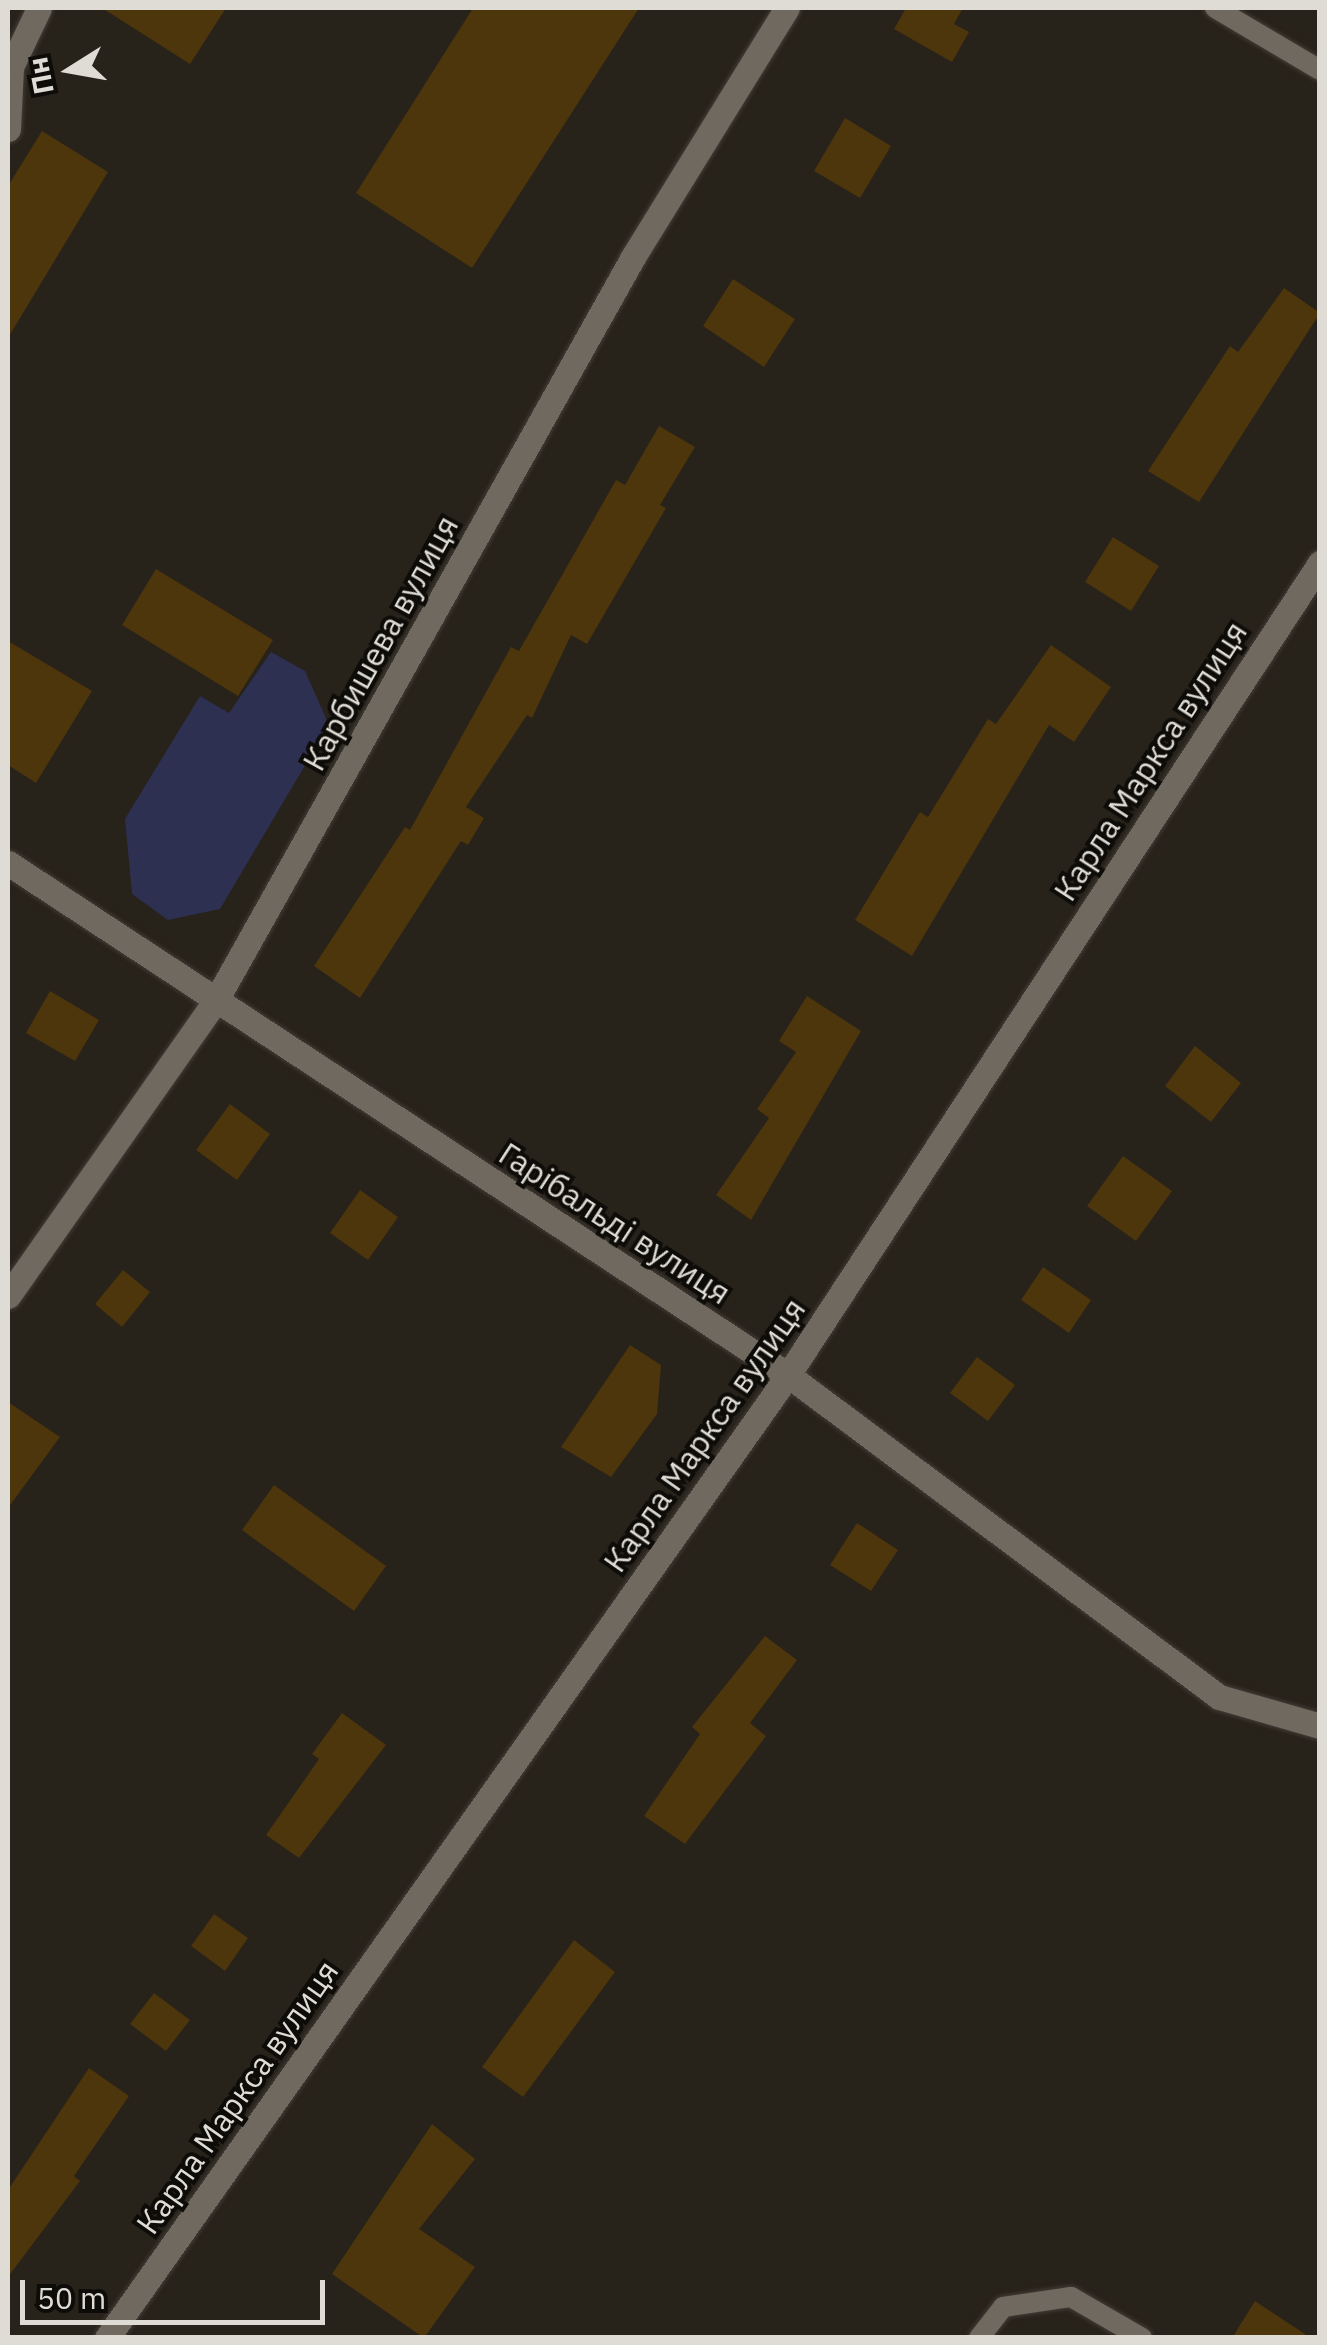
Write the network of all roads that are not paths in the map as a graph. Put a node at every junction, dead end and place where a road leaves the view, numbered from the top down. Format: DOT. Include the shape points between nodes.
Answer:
graph roads {
  1 [pos="39,8"];
  2 [pos="787,8"];
  3 [pos="1216,8"];
  4 [pos="1320,70"];
  5 [pos="8,129"];
  6 [pos="1320,563"];
  7 [pos="8,863"];
  8 [pos="215,1002"];
  9 [pos="8,1296"];
  10 [pos="788,1375"];
  11 [pos="1320,1726"];
  12 [pos="117,2334"];
  13 [pos="979,2338"];
  14 [pos="1142,2338"];
  1 -- 5 [label="street" via="10,67"];
  2 -- 8 [label="street, Карбишева вулиця" via="634,258"];
  3 -- 4 [label="lane"];
  6 -- 10 [label="street, Карла Маркса вулиця"];
  7 -- 8 [label="street, Гарібальді вулиця"];
  8 -- 9 [label="street, Карбишева вулиця"];
  8 -- 10 [label="street, Гарібальді вулиця"];
  10 -- 11 [label="street, Гарібальді вулиця" via="1219,1696"];
  10 -- 12 [label="street, Карла Маркса вулиця"];
  13 -- 14 [label="lane" via="1004,2307 1071,2297"];
}
